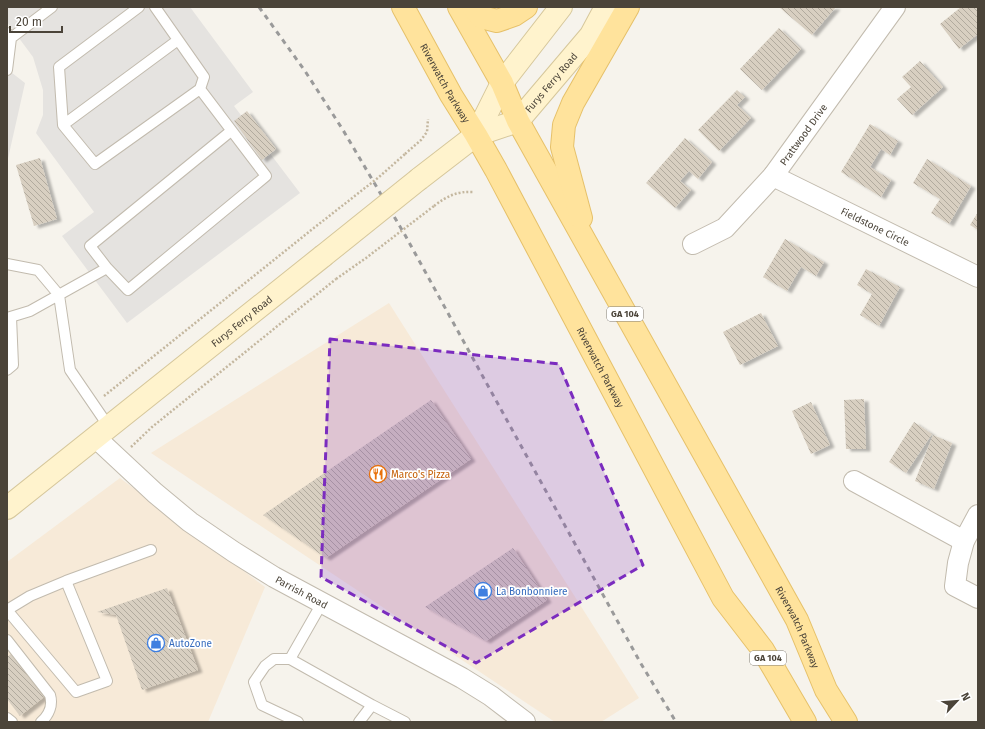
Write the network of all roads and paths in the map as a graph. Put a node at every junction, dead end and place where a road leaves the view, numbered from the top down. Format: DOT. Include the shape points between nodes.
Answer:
graph roads {
  1 [pos="52,7"];
  2 [pos="139,7"];
  3 [pos="155,7"];
  4 [pos="403,7"];
  5 [pos="459,7"];
  6 [pos="473,7"];
  7 [pos="526,7"];
  8 [pos="561,7"];
  9 [pos="606,7"];
  10 [pos="628,7"];
  11 [pos="895,7"];
  12 [pos="9,35"];
  13 [pos="178,40"];
  14 [pos="7,70"];
  15 [pos="502,83"];
  16 [pos="200,89"];
  17 [pos="428,119"];
  18 [pos="518,121"];
  19 [pos="63,125"];
  20 [pos="231,131"];
  21 [pos="476,135"];
  22 [pos="773,176"];
  23 [pos="474,192"];
  24 [pos="693,244"];
  25 [pos="588,248"];
  26 [pos="7,264"];
  27 [pos="21,267"];
  28 [pos="107,268"];
  29 [pos="7,271"];
  30 [pos="978,277"];
  31 [pos="59,295"];
  32 [pos="9,318"];
  33 [pos="7,370"];
  34 [pos="93,404"];
  35 [pos="102,432"];
  36 [pos="118,460"];
  37 [pos="854,480"];
  38 [pos="7,508"];
  39 [pos="978,516"];
  40 [pos="964,541"];
  41 [pos="151,550"];
  42 [pos="66,582"];
  43 [pos="978,598"];
  44 [pos="322,604"];
  45 [pos="7,610"];
  46 [pos="7,640"];
  47 [pos="290,659"];
  48 [pos="372,705"];
  49 [pos="7,718"];
  50 [pos="518,720"];
  51 [pos="12,722"];
  52 [pos="41,722"];
  53 [pos="298,722"];
  54 [pos="359,722"];
  55 [pos="405,722"];
  56 [pos="805,722"];
  57 [pos="846,722"];
  1 -- 12 [label="lane"];
  2 -- 19 [label="lane" via="59,67"];
  3 -- 13 [label="lane"];
  4 -- 21 [label="main road, Riverwatch Parkway / GA 104"];
  5 -- 15 [label="main road, Riverwatch Parkway / GA 104"];
  6 -- 7 [label="main road" via="481,17 497,21"];
  8 -- 15 [label="main road, Furys Ferry Road"];
  9 -- 18 [label="main road, Furys Ferry Road" via="591,35"];
  10 -- 25 [label="main road" via="573,103 564,125 562,147"];
  11 -- 22 [label="street, Prattwood Drive"];
  12 -- 14 [label="lane"];
  13 -- 16 [label="lane" via="204,78"];
  13 -- 19 [label="lane"];
  15 -- 18 [label="main road, Riverwatch Parkway / GA 104"];
  15 -- 21 [label="main road, Furys Ferry Road"];
  16 -- 19 [label="lane" via="95,164"];
  16 -- 20 [label="lane"];
  17 -- 34 [label="path, bridge" via="427,132 421,140 379,177"];
  18 -- 21 [label="main road, Furys Ferry Road"];
  18 -- 25 [label="main road, Riverwatch Parkway / GA 104"];
  20 -- 28 [label="lane" via="90,246"];
  20 -- 28 [label="lane" via="266,176 128,290"];
  21 -- 35 [label="main road, Furys Ferry Road, bridge"];
  21 -- 56 [label="main road, Riverwatch Parkway / GA 104" via="723,598 763,650"];
  22 -- 24 [label="street, Prattwood Drive" via="725,228"];
  22 -- 30 [label="street, Fieldstone Circle"];
  23 -- 36 [label="path, bridge" via="458,192 446,196 336,279 152,427"];
  25 -- 57 [label="main road, Riverwatch Parkway / GA 104" via="796,620 826,690"];
  26 -- 27 [label="lane"];
  27 -- 29 [label="lane"];
  27 -- 31 [label="lane" via="38,270"];
  28 -- 31 [label="lane"];
  31 -- 32 [label="lane" via="30,311"];
  31 -- 34 [label="lane" via="70,370"];
  32 -- 33 [label="lane" via="14,365"];
  34 -- 35 [label="lane"];
  35 -- 36 [label="street, Parrish Road"];
  35 -- 38 [label="main road, Furys Ferry Road"];
  36 -- 44 [label="street, Parrish Road" via="190,522 274,577"];
  37 -- 40 [label="street"];
  39 -- 40 [label="street"];
  40 -- 43 [label="street" via="955,586"];
  41 -- 42 [label="lane"];
  42 -- 45 [label="lane" via="30,596"];
  42 -- 45 [label="lane" via="107,681 76,692"];
  44 -- 47 [label="lane"];
  44 -- 50 [label="street, Parrish Road" via="462,678 491,696"];
  46 -- 52 [label="lane" via="50,695 50,709"];
  47 -- 48 [label="lane"];
  47 -- 53 [label="lane" via="274,659 265,666 254,682 262,705"];
  48 -- 54 [label="lane"];
  48 -- 55 [label="lane"];
  49 -- 51 [label="lane"];
}
